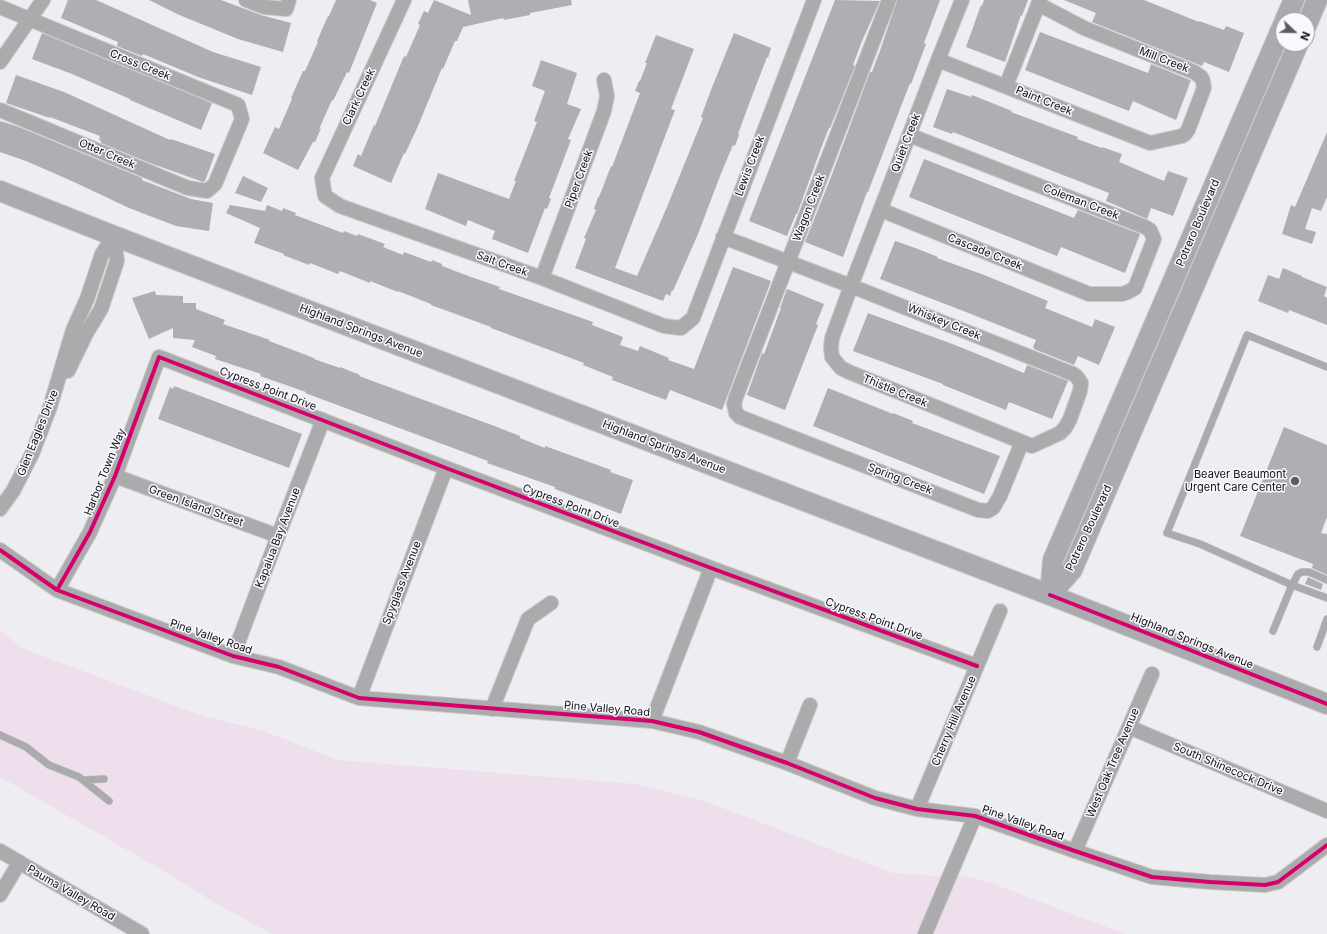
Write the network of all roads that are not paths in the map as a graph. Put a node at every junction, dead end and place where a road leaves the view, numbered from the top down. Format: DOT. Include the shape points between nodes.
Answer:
graph roads {
  1 [pos="43,0"];
  2 [pos="246,0"];
  3 [pos="404,0"];
  4 [pos="814,0"];
  5 [pos="889,0"];
  6 [pos="962,0"];
  7 [pos="1294,0"];
  8 [pos="1317,0"];
  9 [pos="1039,2"];
  10 [pos="287,5"];
  11 [pos="0,7"];
  12 [pos="1289,12"];
  13 [pos="1312,12"];
  14 [pos="29,19"];
  15 [pos="1275,44"];
  16 [pos="1295,52"];
  17 [pos="938,60"];
  18 [pos="0,62"];
  19 [pos="604,80"];
  20 [pos="1006,86"];
  21 [pos="0,110"];
  22 [pos="909,135"];
  23 [pos="1150,143"];
  24 [pos="215,184"];
  25 [pos="0,191"];
  26 [pos="325,196"];
  27 [pos="881,210"];
  28 [pos="114,236"];
  29 [pos="723,238"];
  30 [pos="788,262"];
  31 [pos="542,278"];
  32 [pos="851,286"];
  33 [pos="1089,294"];
  34 [pos="78,312"];
  35 [pos="95,318"];
  36 [pos="681,328"];
  37 [pos="77,331"];
  38 [pos="160,356"];
  39 [pos="1327,367"];
  40 [pos="740,417"];
  41 [pos="323,420"];
  42 [pos="1027,444"];
  43 [pos="446,468"];
  44 [pos="115,476"];
  45 [pos="0,509"];
  46 [pos="278,536"];
  47 [pos="0,550"];
  48 [pos="711,568"];
  49 [pos="1327,580"];
  50 [pos="1292,585"];
  51 [pos="57,590"];
  52 [pos="1050,595"];
  53 [pos="1327,598"];
  54 [pos="551,603"];
  55 [pos="1000,611"];
  56 [pos="1327,619"];
  57 [pos="1273,631"];
  58 [pos="1317,647"];
  59 [pos="233,656"];
  60 [pos="977,666"];
  61 [pos="1152,674"];
  62 [pos="359,698"];
  63 [pos="1327,704"];
  64 [pos="810,705"];
  65 [pos="492,709"];
  66 [pos="652,721"];
  67 [pos="1129,727"];
  68 [pos="0,735"];
  69 [pos="787,763"];
  70 [pos="104,779"];
  71 [pos="83,780"];
  72 [pos="109,801"];
  73 [pos="917,809"];
  74 [pos="1327,811"];
  75 [pos="975,816"];
  76 [pos="1327,845"];
  77 [pos="0,851"];
  78 [pos="1075,851"];
  79 [pos="20,862"];
  80 [pos="0,894"];
  81 [pos="128,930"];
  82 [pos="142,934"];
  83 [pos="925,934"];
  1 -- 14 [label="street"];
  2 -- 10 [label="street" via="264,7"];
  3 -- 26 [label="street, Clark Creek" via="322,178"];
  4 -- 29 [label="street, Lewis Creek"];
  5 -- 30 [label="street, Wagon Creek"];
  6 -- 17 [label="street, Quiet Creek"];
  7 -- 12 [label="street"];
  8 -- 13 [label="street"];
  9 -- 20 [label="street"];
  9 -- 23 [label="street, Mill Creek" via="1084,28 1201,77 1204,88 1188,130 1182,136"];
  11 -- 14 [label="street"];
  14 -- 18 [label="street"];
  14 -- 24 [label="street, Cross Creek" via="238,105 242,118"];
  15 -- 52 [label="street, Potrero Boulevard" via="1054,560"];
  16 -- 52 [label="street, Potrero Boulevard" via="1072,570"];
  17 -- 20 [label="street, Paint Creek"];
  17 -- 22 [label="street, Quiet Creek"];
  19 -- 31 [label="street, Piper Creek" via="607,96 604,111"];
  20 -- 23 [label="street, Paint Creek"];
  21 -- 24 [label="street, Otter Creek" via="188,188 207,191"];
  22 -- 27 [label="street, Quiet Creek"];
  22 -- 33 [label="street, Coleman Creek" via="1150,230 1154,239 1135,288 1122,294"];
  25 -- 28 [label="street, Highland Springs Avenue"];
  26 -- 31 [label="street, Salt Creek" via="340,206"];
  27 -- 32 [label="street, Quiet Creek"];
  27 -- 33 [label="street, Cascade Creek"];
  28 -- 34 [label="street" via="102,254 87,299"];
  28 -- 35 [label="street" via="117,261"];
  28 -- 52 [label="street, Highland Springs Avenue"];
  29 -- 30 [label="street, Whiskey Creek"];
  29 -- 36 [label="street, Lewis Creek" via="693,318"];
  30 -- 32 [label="street, Whiskey Creek"];
  30 -- 40 [label="street, Wagon Creek" via="736,397 734,404"];
  31 -- 36 [label="street, Salt Creek" via="664,326"];
  32 -- 42 [label="street, Thistle Creek" via="832,338 832,357 841,368"];
  32 -- 42 [label="street, Whiskey Creek" via="1077,377 1081,383 1080,391 1066,428 1060,433"];
  34 -- 35 [label="street"];
  34 -- 37 [label="street"];
  35 -- 37 [label="street"];
  37 -- 45 [label="street, Glen Eagles Drive" via="50,407 22,474"];
  38 -- 41 [label="street, Cypress Point Drive"];
  38 -- 44 [label="street, Harbor Town Way"];
  39 -- 50 [label="lane" via="1247,336 1167,533 1200,544"];
  40 -- 42 [label="street, Spring Creek" via="978,510 988,511 993,508 1000,496"];
  41 -- 43 [label="street, Cypress Point Drive"];
  41 -- 46 [label="street, Kapalua Bay Avenue"];
  43 -- 48 [label="street, Cypress Point Drive"];
  43 -- 62 [label="street, Spyglass Avenue"];
  44 -- 46 [label="street, Green Island Street"];
  44 -- 51 [label="street, Harbor Town Way" via="90,532"];
  46 -- 59 [label="street, Kapalua Bay Avenue"];
  47 -- 51 [label="street, Pine Valley Road"];
  48 -- 60 [label="street, Cypress Point Drive"];
  48 -- 66 [label="street"];
  49 -- 50 [label="lane" via="1309,572 1302,572"];
  50 -- 53 [label="lane"];
  50 -- 57 [label="lane"];
  51 -- 59 [label="street, Pine Valley Road"];
  52 -- 63 [label="street, Highland Springs Avenue"];
  54 -- 65 [label="street" via="528,619"];
  55 -- 60 [label="street, Cherry Hill Avenue"];
  56 -- 58 [label="lane"];
  59 -- 62 [label="street, Pine Valley Road" via="278,667"];
  60 -- 73 [label="street, Cherry Hill Avenue"];
  61 -- 67 [label="street, West Oak Tree Avenue"];
  62 -- 65 [label="street, Pine Valley Road"];
  64 -- 69 [label="street"];
  65 -- 66 [label="street, Pine Valley Road"];
  66 -- 69 [label="street, Pine Valley Road" via="699,732"];
  67 -- 74 [label="street, South Shinecock Drive"];
  67 -- 78 [label="street, West Oak Tree Avenue"];
  68 -- 71 [label="lane" via="26,747 49,765"];
  69 -- 73 [label="street, Pine Valley Road" via="875,798"];
  70 -- 71 [label="lane"];
  71 -- 72 [label="lane"];
  73 -- 75 [label="street, Pine Valley Road"];
  75 -- 78 [label="street, Pine Valley Road"];
  75 -- 83 [label="street"];
  76 -- 78 [label="street, Pine Valley Road" via="1278,882 1265,885 1152,877"];
  77 -- 79 [label="street, Pauma Valley Road"];
  79 -- 80 [label="street"];
  79 -- 81 [label="street, Pauma Valley Road"];
  81 -- 82 [label="street, Pauma Valley Road"];
}
